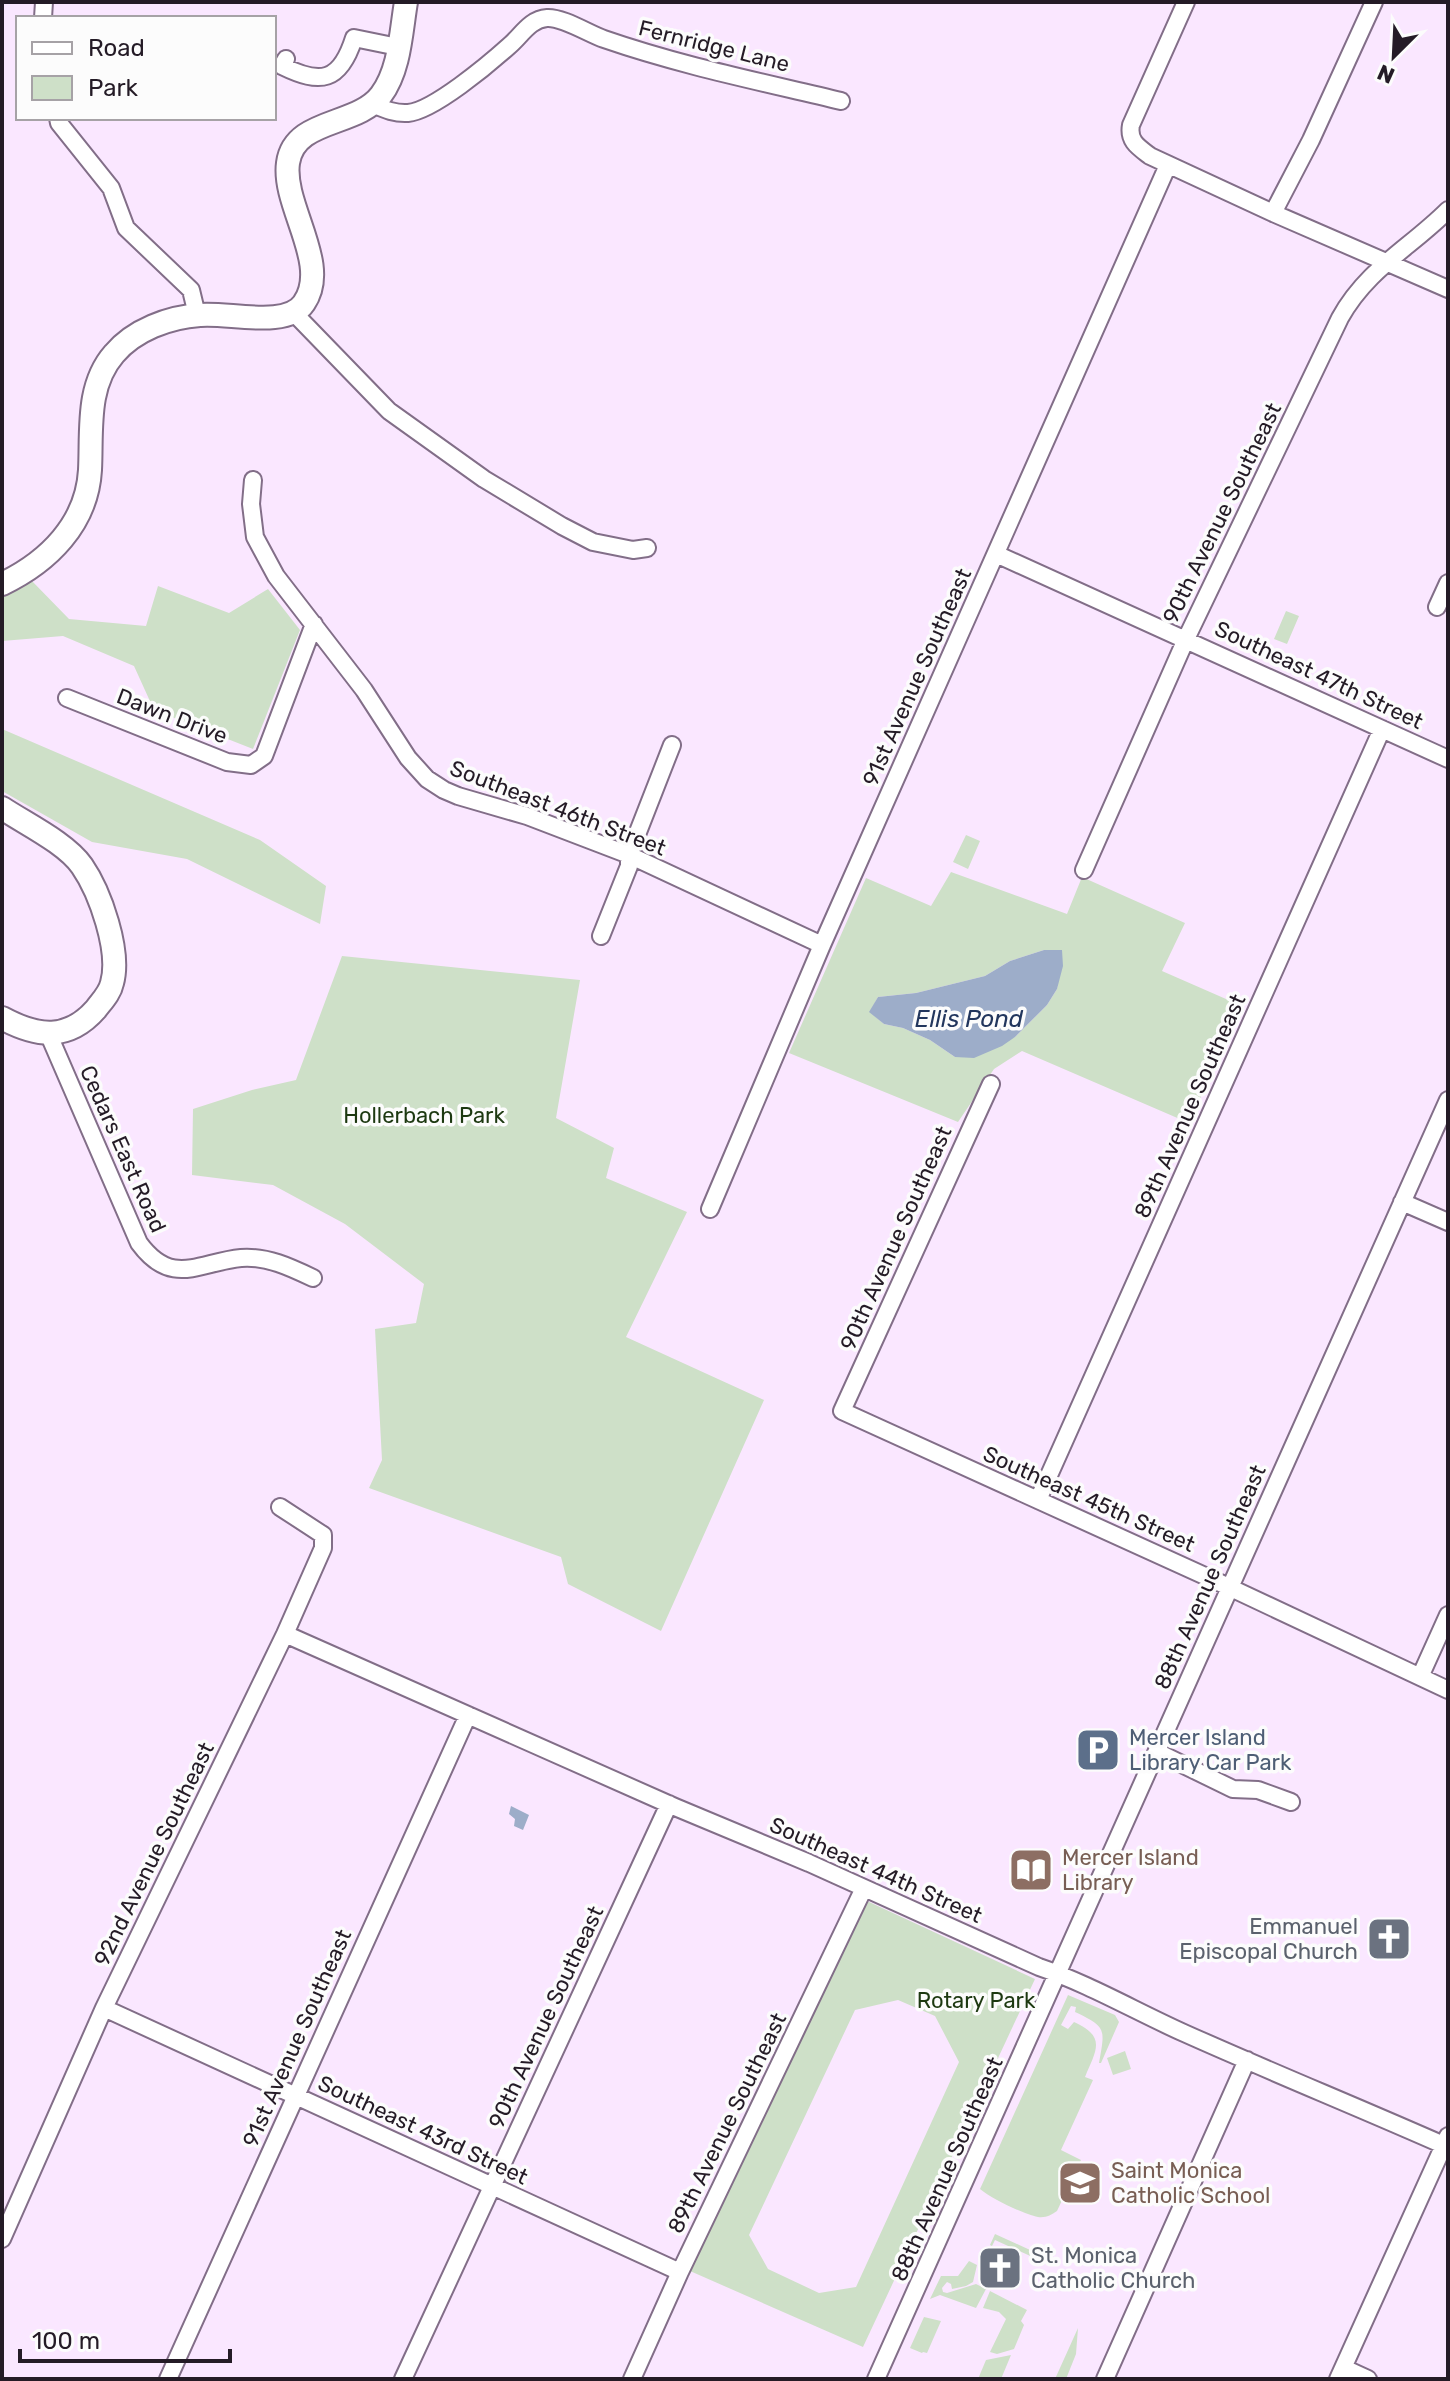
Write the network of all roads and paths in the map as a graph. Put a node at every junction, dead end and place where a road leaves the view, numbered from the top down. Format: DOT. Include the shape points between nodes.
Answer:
graph roads {
  1 [pos="406,2"];
  2 [pos="1186,2"];
  3 [pos="1374,2"];
  4 [pos="398,47"];
  5 [pos="286,59"];
  6 [pos="841,101"];
  7 [pos="372,104"];
  8 [pos="58,120"];
  9 [pos="1168,165"];
  10 [pos="1448,210"];
  11 [pos="1273,213"];
  12 [pos="1386,262"];
  13 [pos="1448,289"];
  14 [pos="294,313"];
  15 [pos="197,315"];
  16 [pos="253,480"];
  17 [pos="647,548"];
  18 [pos="996,554"];
  19 [pos="1448,583"];
  20 [pos="2,584"];
  21 [pos="1437,607"];
  22 [pos="314,624"];
  23 [pos="1186,639"];
  24 [pos="67,698"];
  25 [pos="1382,729"];
  26 [pos="672,745"];
  27 [pos="1448,759"];
  28 [pos="2,808"];
  29 [pos="629,855"];
  30 [pos="1084,870"];
  31 [pos="601,936"];
  32 [pos="822,945"];
  33 [pos="2,1018"];
  34 [pos="48,1033"];
  35 [pos="991,1084"];
  36 [pos="1448,1100"];
  37 [pos="1402,1202"];
  38 [pos="710,1209"];
  39 [pos="1448,1222"];
  40 [pos="313,1278"];
  41 [pos="842,1411"];
  42 [pos="1038,1500"];
  43 [pos="280,1507"];
  44 [pos="1230,1588"];
  45 [pos="1448,1615"];
  46 [pos="285,1634"];
  47 [pos="1420,1677"];
  48 [pos="1448,1690"];
  49 [pos="468,1715"];
  50 [pos="1157,1752"];
  51 [pos="1291,1802"];
  52 [pos="669,1804"];
  53 [pos="864,1888"];
  54 [pos="1059,1974"];
  55 [pos="104,2008"];
  56 [pos="1247,2060"];
  57 [pos="295,2095"];
  58 [pos="1446,2142"];
  59 [pos="492,2187"];
  60 [pos="2,2239"];
  61 [pos="680,2272"];
  62 [pos="1341,2373"];
  63 [pos="168,2379"];
  64 [pos="403,2379"];
  65 [pos="632,2379"];
  66 [pos="876,2379"];
  67 [pos="1105,2379"];
  68 [pos="1368,2379"];
  1 -- 4 [label="street"];
  2 -- 9 [label="street" via="1131,125 1131,139"];
  3 -- 11 [label="street"];
  4 -- 5 [label="street" via="354,38 341,67 330,76 298,74 282,66"];
  4 -- 7 [label="street" via="383,93"];
  6 -- 7 [label="street, Fernridge Lane" via="674,61 545,18 420,110 399,113"];
  7 -- 14 [label="street" via="359,114 311,130 294,145 288,163 290,192 312,280 304,305"];
  8 -- 15 [label="street" via="111,188 126,228 191,290"];
  9 -- 11 [label="street"];
  9 -- 18 [label="street, 91st Avenue Southeast"];
  10 -- 12 [label="street, 90th Avenue Southeast"];
  11 -- 12 [label="street"];
  12 -- 13 [label="street"];
  12 -- 23 [label="street, 90th Avenue Southeast" via="1361,286 1340,318"];
  14 -- 15 [label="street" via="268,319"];
  14 -- 17 [label="street" via="389,411 484,479 593,542"];
  15 -- 20 [label="street" via="146,329 111,357 96,387 84,504 51,551"];
  16 -- 22 [label="street, Southeast 46th Street" via="255,537 276,576"];
  18 -- 23 [label="street, Southeast 47th Street"];
  18 -- 32 [label="street, 91st Avenue Southeast"];
  19 -- 21 [label="street"];
  22 -- 24 [label="street, Dawn Drive" via="264,756 251,765 227,762"];
  22 -- 29 [label="street, Southeast 46th Street" via="427,779 458,796 540,820"];
  23 -- 25 [label="street, Southeast 47th Street"];
  23 -- 30 [label="street, 90th Avenue Southeast"];
  25 -- 27 [label="street, Southeast 47th Street"];
  25 -- 42 [label="street, 89th Avenue Southeast"];
  26 -- 29 [label="street"];
  28 -- 34 [label="street" via="81,864 112,941 114,974 107,995 74,1028"];
  29 -- 31 [label="street"];
  29 -- 32 [label="street, Southeast 46th Street"];
  32 -- 38 [label="street, 91st Avenue Southeast"];
  33 -- 34 [label="street"];
  34 -- 40 [label="street, Cedars East Road" via="149,1258 183,1271 241,1258 267,1259"];
  35 -- 41 [label="street, 90th Avenue Southeast"];
  36 -- 37 [label="street, 88th Avenue Southeast"];
  37 -- 39 [label="street"];
  37 -- 44 [label="street, 88th Avenue Southeast"];
  41 -- 42 [label="street, Southeast 45th Street"];
  42 -- 44 [label="street, Southeast 45th Street"];
  43 -- 46 [label="street, 92nd Avenue Southeast" via="323,1535 323,1548"];
  44 -- 47 [label="street, Southeast 45th Street"];
  44 -- 50 [label="street, 88th Avenue Southeast"];
  45 -- 47 [label="street"];
  46 -- 49 [label="street, Southeast 44th Street"];
  46 -- 55 [label="street, 92nd Avenue Southeast"];
  47 -- 48 [label="street, Southeast 45th Street"];
  49 -- 52 [label="street, Southeast 44th Street"];
  49 -- 57 [label="street, 91st Avenue Southeast"];
  50 -- 51 [label="street" via="1233,1789 1258,1790"];
  50 -- 54 [label="street, 88th Avenue Southeast"];
  52 -- 53 [label="street, Southeast 44th Street"];
  52 -- 59 [label="street, 90th Avenue Southeast"];
  53 -- 54 [label="street, Southeast 44th Street"];
  53 -- 61 [label="street, 89th Avenue Southeast"];
  54 -- 56 [label="street, Southeast 44th Street"];
  54 -- 66 [label="street, 88th Avenue Southeast"];
  55 -- 57 [label="street, Southeast 43rd Street"];
  55 -- 60 [label="street, 92nd Avenue Southeast"];
  56 -- 58 [label="street, Southeast 44th Street"];
  56 -- 67 [label="street"];
  57 -- 59 [label="street, Southeast 43rd Street"];
  57 -- 63 [label="street, 91st Avenue Southeast"];
  58 -- 62 [label="street"];
  59 -- 61 [label="street, Southeast 43rd Street"];
  59 -- 64 [label="street, 90th Avenue Southeast"];
  61 -- 65 [label="street, 89th Avenue Southeast"];
  62 -- 68 [label="street"];
}
